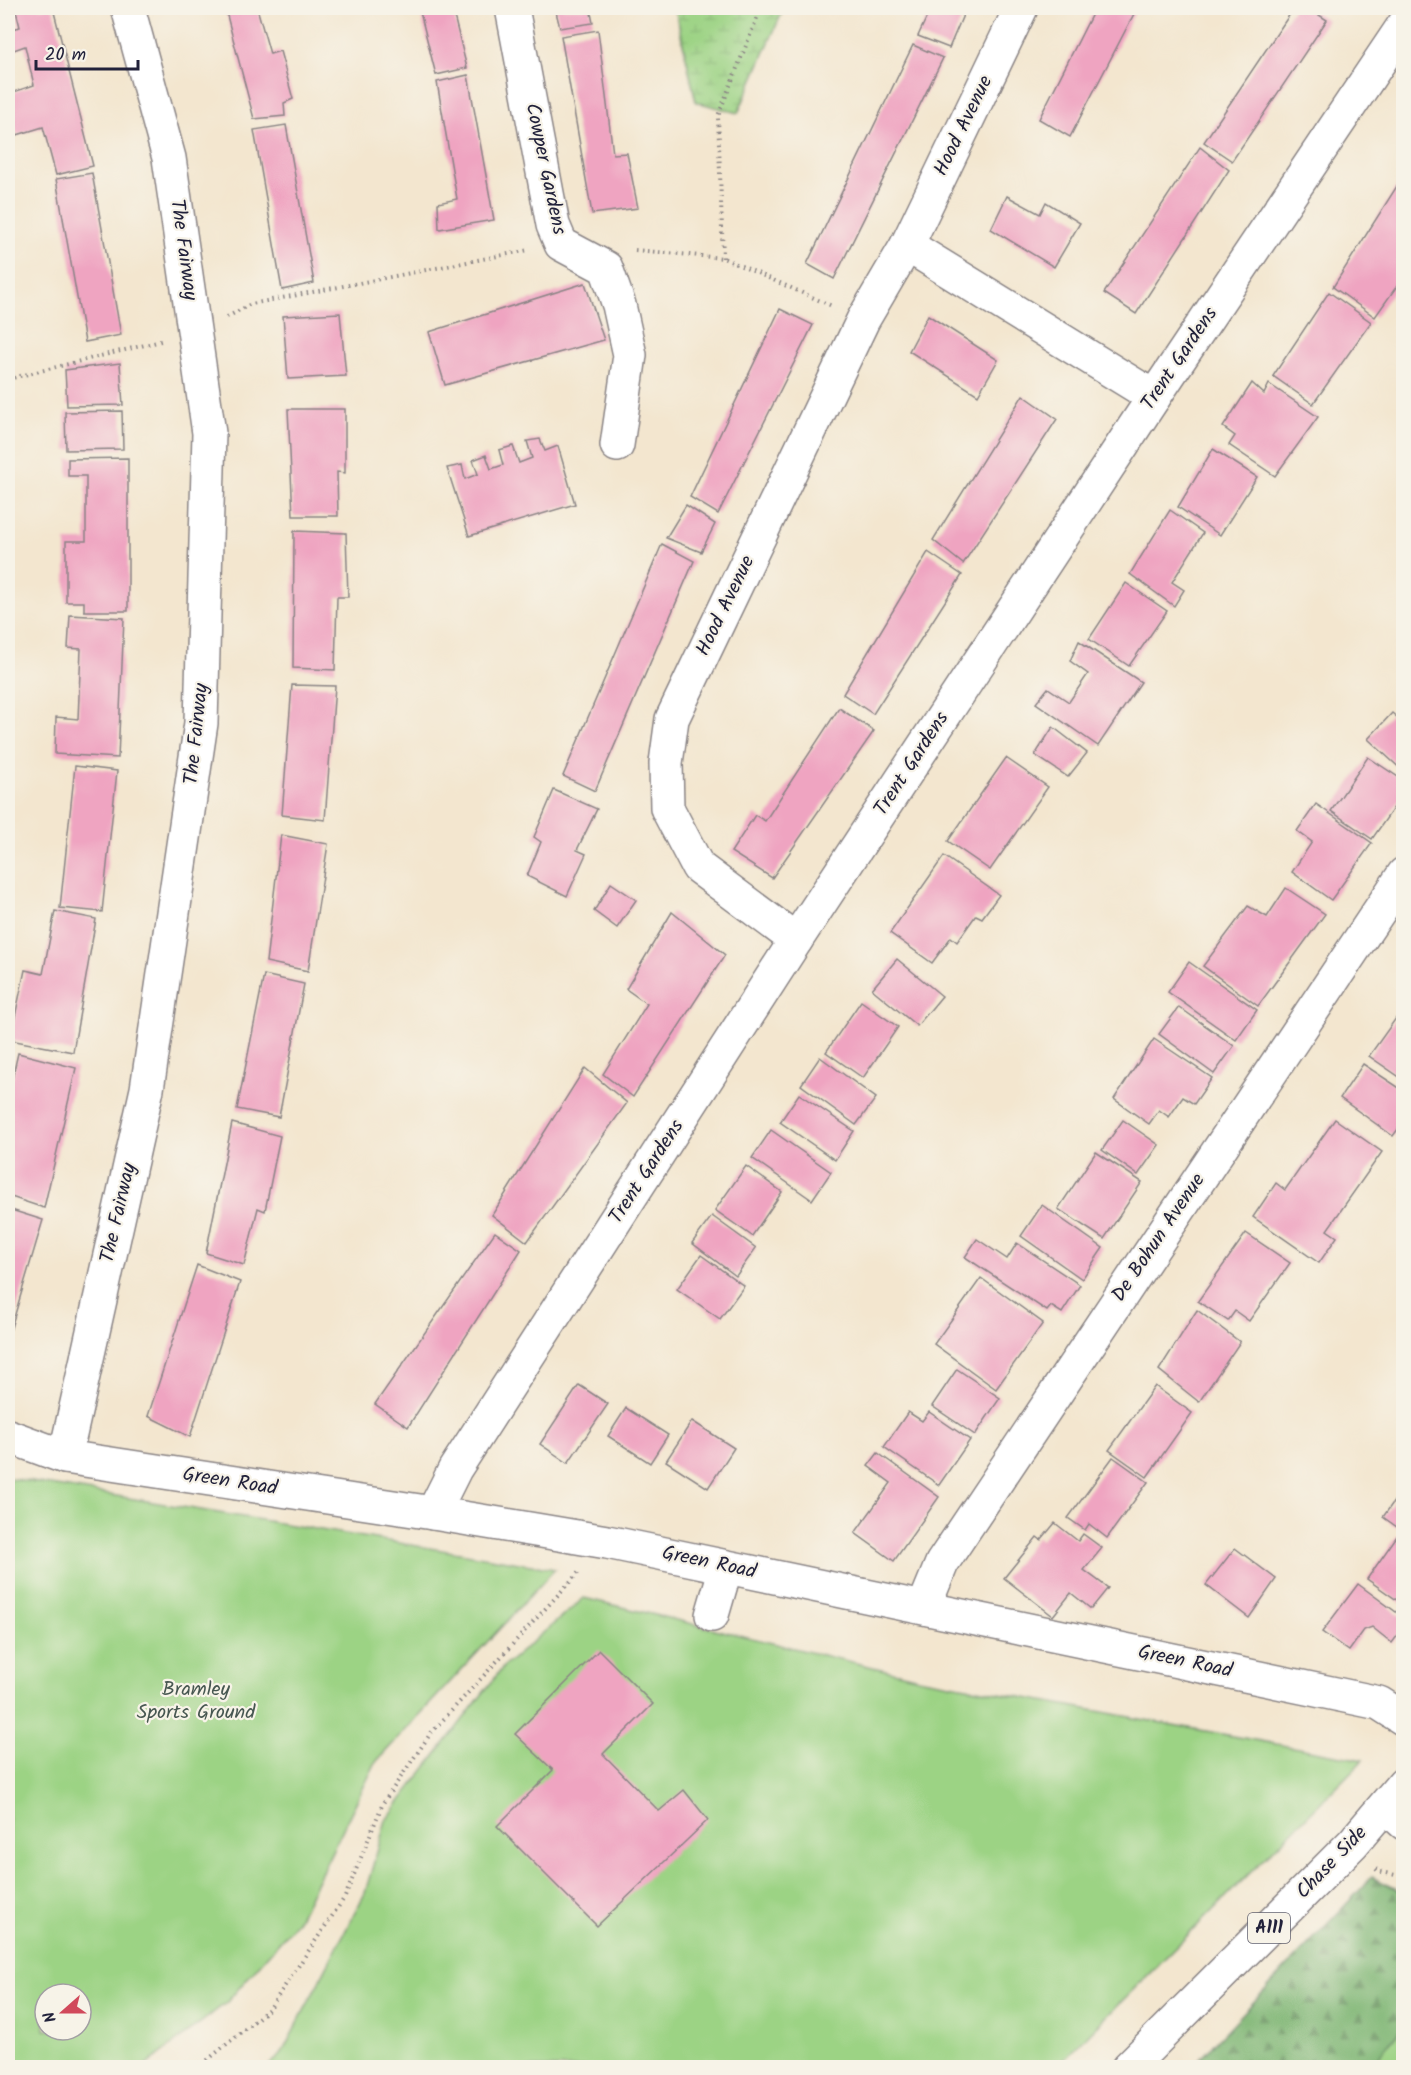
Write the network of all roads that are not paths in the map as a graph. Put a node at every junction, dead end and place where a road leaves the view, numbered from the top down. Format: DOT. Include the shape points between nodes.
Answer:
graph roads {
  1 [pos="128,8"];
  2 [pos="512,8"];
  3 [pos="1021,8"];
  4 [pos="1404,25"];
  5 [pos="906,245"];
  6 [pos="1154,397"];
  7 [pos="617,445"];
  8 [pos="1404,874"];
  9 [pos="796,940"];
  10 [pos="8,1436"];
  11 [pos="65,1456"];
  12 [pos="433,1513"];
  13 [pos="726,1567"];
  14 [pos="924,1607"];
  15 [pos="712,1615"];
  16 [pos="1404,1719"];
  17 [pos="1398,1804"];
  18 [pos="1128,2067"];
  1 -- 11 [label="street, The Fairway" via="169,158 209,433 201,723 147,1089"];
  2 -- 7 [label="street, Cowper Gardens" via="554,225 561,244 606,268 619,305 630,355"];
  3 -- 5 [label="street, Hood Avenue"];
  4 -- 6 [label="street, Trent Gardens"];
  5 -- 6 [label="street"];
  5 -- 9 [label="street, Hood Avenue" via="863,320 672,719 666,763 667,808 698,867"];
  6 -- 9 [label="street, Trent Gardens"];
  8 -- 14 [label="street, De Bohun Avenue" via="942,1563"];
  9 -- 12 [label="street, Trent Gardens" via="455,1469"];
  10 -- 11 [label="street, Green Road"];
  11 -- 12 [label="street, Green Road"];
  12 -- 13 [label="street, Green Road"];
  13 -- 14 [label="street, Green Road"];
  13 -- 15 [label="street"];
  14 -- 16 [label="street, Green Road" via="1379,1702"];
  17 -- 18 [label="street, Chase Side / A111"];
}
